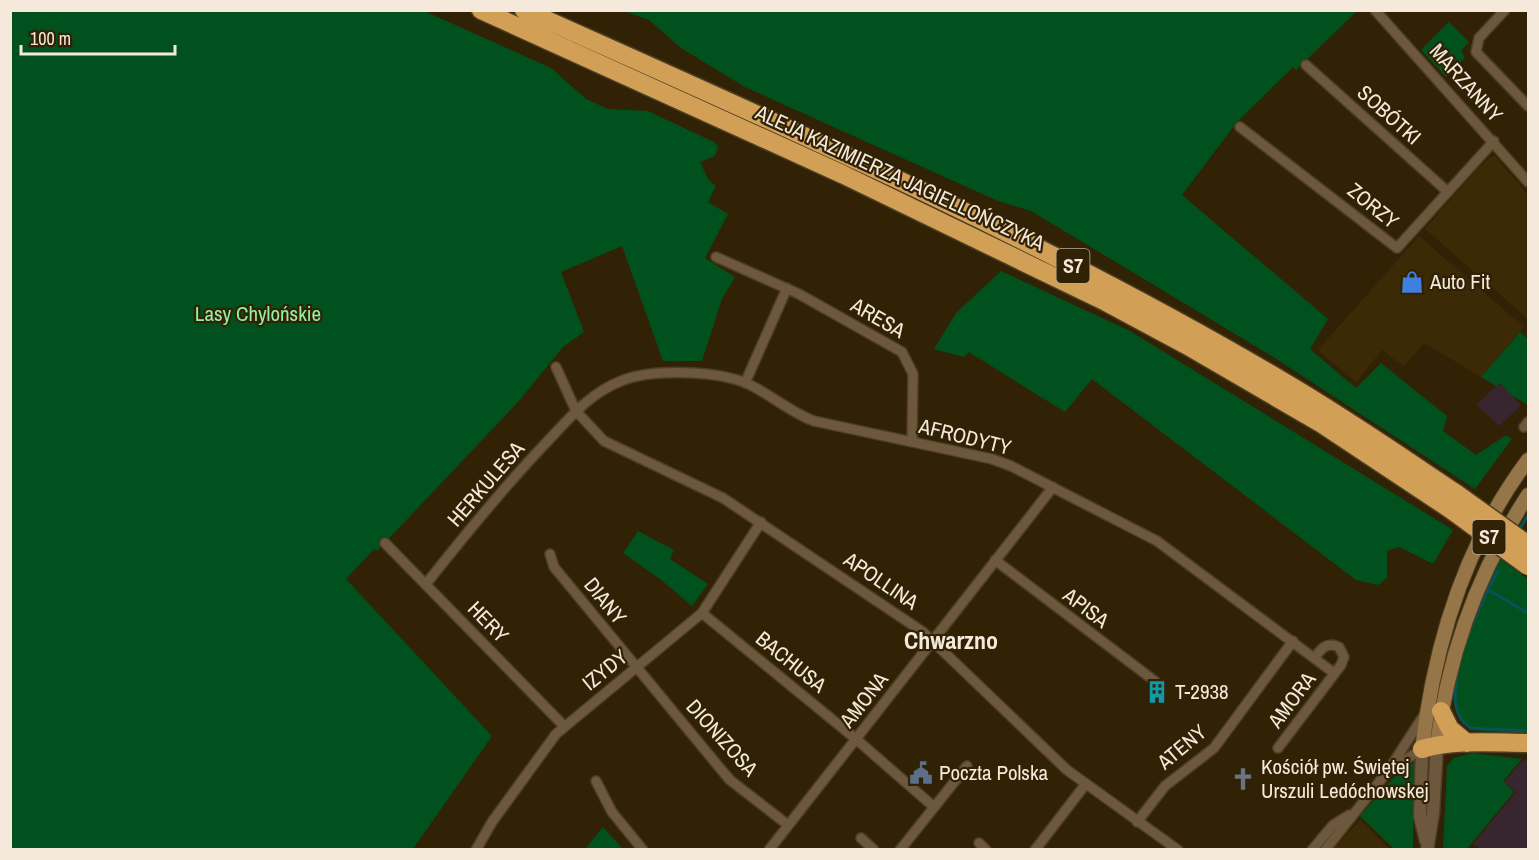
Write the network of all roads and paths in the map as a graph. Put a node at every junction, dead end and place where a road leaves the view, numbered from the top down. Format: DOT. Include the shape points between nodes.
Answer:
graph roads {
  1 [pos="481,10"];
  2 [pos="524,10"];
  3 [pos="1375,10"];
  4 [pos="1505,10"];
  5 [pos="589,49"];
  6 [pos="1306,65"];
  7 [pos="1528,106"];
  8 [pos="1240,127"];
  9 [pos="1494,141"];
  10 [pos="1528,182"];
  11 [pos="1448,192"];
  12 [pos="716,257"];
  13 [pos="787,288"];
  14 [pos="556,367"];
  15 [pos="745,383"];
  16 [pos="576,411"];
  17 [pos="912,442"];
  18 [pos="1528,460"];
  19 [pos="1053,487"];
  20 [pos="1528,495"];
  21 [pos="1454,502"];
  22 [pos="761,522"];
  23 [pos="385,543"];
  24 [pos="1528,545"];
  25 [pos="550,554"];
  26 [pos="995,560"];
  27 [pos="1528,566"];
  28 [pos="426,584"];
  29 [pos="702,613"];
  30 [pos="933,640"];
  31 [pos="1293,641"];
  32 [pos="1315,657"];
  33 [pos="636,668"];
  34 [pos="1334,673"];
  35 [pos="1156,682"];
  36 [pos="1434,711"];
  37 [pos="564,726"];
  38 [pos="856,739"];
  39 [pos="1467,743"];
  40 [pos="1528,743"];
  41 [pos="1429,747"];
  42 [pos="1278,748"];
  43 [pos="967,766"];
  44 [pos="1388,771"];
  45 [pos="596,781"];
  46 [pos="1085,785"];
  47 [pos="934,807"];
  48 [pos="1351,814"];
  49 [pos="1137,822"];
  50 [pos="788,825"];
  51 [pos="861,838"];
  52 [pos="1427,847"];
  53 [pos="476,849"];
  54 [pos="643,849"];
  55 [pos="769,849"];
  56 [pos="874,849"];
  57 [pos="900,849"];
  58 [pos="1035,849"];
  59 [pos="1178,849"];
  60 [pos="1312,849"];
  61 [pos="1324,849"];
  1 -- 5 [label="highway, ALEJA KAZIMIERZA JAGIELLOŃCZYKA / S7"];
  2 -- 5 [label="highway, ALEJA KAZIMIERZA JAGIELLOŃCZYKA / S7"];
  3 -- 9 [label="street, MARZANNY"];
  4 -- 7 [label="street" via="1479,38 1476,52"];
  5 -- 21 [label="highway, ALEJA KAZIMIERZA JAGIELLOŃCZYKA / S7" via="667,95 916,209 1116,308"];
  5 -- 21 [label="highway, ALEJA KAZIMIERZA JAGIELLOŃCZYKA / S7" via="668,76 925,194 1113,287 1286,383"];
  6 -- 11 [label="street, SOBÓTKI"];
  8 -- 11 [label="street, ZORZY" via="1396,248"];
  9 -- 10 [label="street, MARZANNY"];
  9 -- 11 [label="street, ZORZY"];
  12 -- 13 [label="street, ARESA"];
  13 -- 15 [label="street"];
  13 -- 17 [label="street, ARESA" via="902,352 913,374"];
  14 -- 16 [label="street, APOLLINA"];
  15 -- 16 [label="street, AFRODYTY" via="726,377 640,375 599,392"];
  15 -- 17 [label="street, AFRODYTY" via="814,422"];
  16 -- 22 [label="street, APOLLINA" via="612,445 686,479"];
  16 -- 28 [label="street, HERKULESA" via="498,494"];
  17 -- 19 [label="street, AFRODYTY" via="999,461"];
  18 -- 36 [label="main road" via="1484,531 1457,588 1435,663"];
  19 -- 26 [label="street, AMONA"];
  19 -- 31 [label="street, AFRODYTY" via="1156,541"];
  20 -- 36 [label="main road" via="1475,593"];
  21 -- 24 [label="highway, ALEJA KAZIMIERZA JAGIELLOŃCZYKA / S7, bridge"];
  21 -- 27 [label="highway, ALEJA KAZIMIERZA JAGIELLOŃCZYKA / S7, bridge"];
  22 -- 29 [label="street, IZYDY"];
  22 -- 30 [label="street, APOLLINA"];
  23 -- 28 [label="street, HERY"];
  25 -- 33 [label="street, DIANY" via="554,567"];
  26 -- 30 [label="street, AMONA"];
  26 -- 35 [label="street, APISA"];
  28 -- 37 [label="street, HERY"];
  29 -- 33 [label="street, IZYDY"];
  29 -- 38 [label="street, BACHUSA"];
  30 -- 38 [label="street, AMONA"];
  30 -- 46 [label="street, APOLLINA"];
  31 -- 32 [label="street, AFRODYTY"];
  31 -- 49 [label="street, ATENY" via="1214,748 1165,786"];
  32 -- 34 [label="street, AFRODYTY"];
  32 -- 34 [label="street" via="1324,646 1339,647 1344,659"];
  33 -- 37 [label="street, IZYDY"];
  33 -- 50 [label="street, DIONIZOSA" via="730,780"];
  34 -- 42 [label="street, AMORA"];
  36 -- 39 [label="highway"];
  36 -- 41 [label="main road"];
  36 -- 44 [label="street"];
  37 -- 53 [label="street, IZYDY"];
  38 -- 47 [label="street, BACHUSA"];
  38 -- 50 [label="street, AMONA"];
  39 -- 40 [label="highway"];
  39 -- 41 [label="highway"];
  41 -- 44 [label="street"];
  41 -- 52 [label="street" via="1420,816"];
  43 -- 47 [label="street"];
  44 -- 48 [label="street"];
  45 -- 54 [label="street" via="612,812"];
  46 -- 49 [label="street, APOLLINA"];
  46 -- 58 [label="street"];
  47 -- 57 [label="street"];
  48 -- 60 [label="street" via="1332,825"];
  48 -- 61 [label="street"];
  49 -- 59 [label="street, APOLLINA"];
  50 -- 55 [label="street, AMONA"];
  51 -- 56 [label="street"];
}
